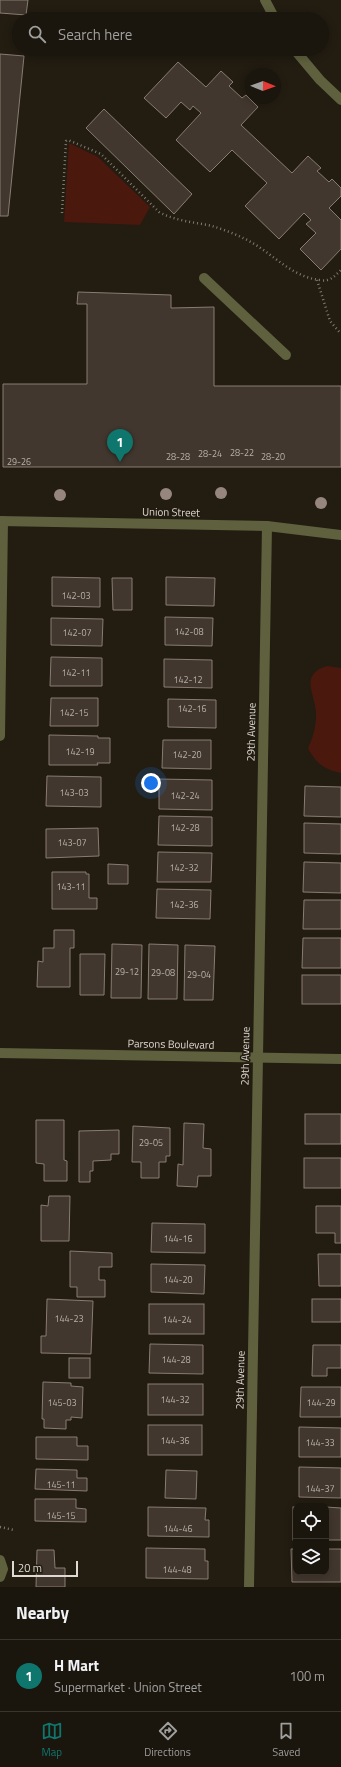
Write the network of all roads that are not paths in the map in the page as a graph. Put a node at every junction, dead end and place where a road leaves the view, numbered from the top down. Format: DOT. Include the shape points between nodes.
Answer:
graph roads {
  1 [pos="265,0"];
  2 [pos="271,12"];
  3 [pos="300,56"];
  4 [pos="341,100"];
  5 [pos="204,278"];
  6 [pos="286,355"];
  7 [pos="1,521"];
  8 [pos="267,526"];
  9 [pos="341,535"];
  10 [pos="0,736"];
  11 [pos="0,1053"];
  12 [pos="257,1058"];
  13 [pos="341,1059"];
  14 [pos="0,1560"];
  15 [pos="0,1577"];
  16 [pos="249,1587"];
  1 -- 2 [label="street"];
  3 -- 4 [label="street"];
  5 -- 6 [label="street"];
  7 -- 8 [label="street, Union Street"];
  7 -- 10 [label="street"];
  8 -- 9 [label="street, Union Street"];
  8 -- 12 [label="street, 29th Avenue"];
  11 -- 12 [label="street, Parsons Boulevard"];
  12 -- 13 [label="street, Parsons Boulevard"];
  12 -- 16 [label="street, 29th Avenue"];
  14 -- 15 [label="street" via="3,1570"];
}
